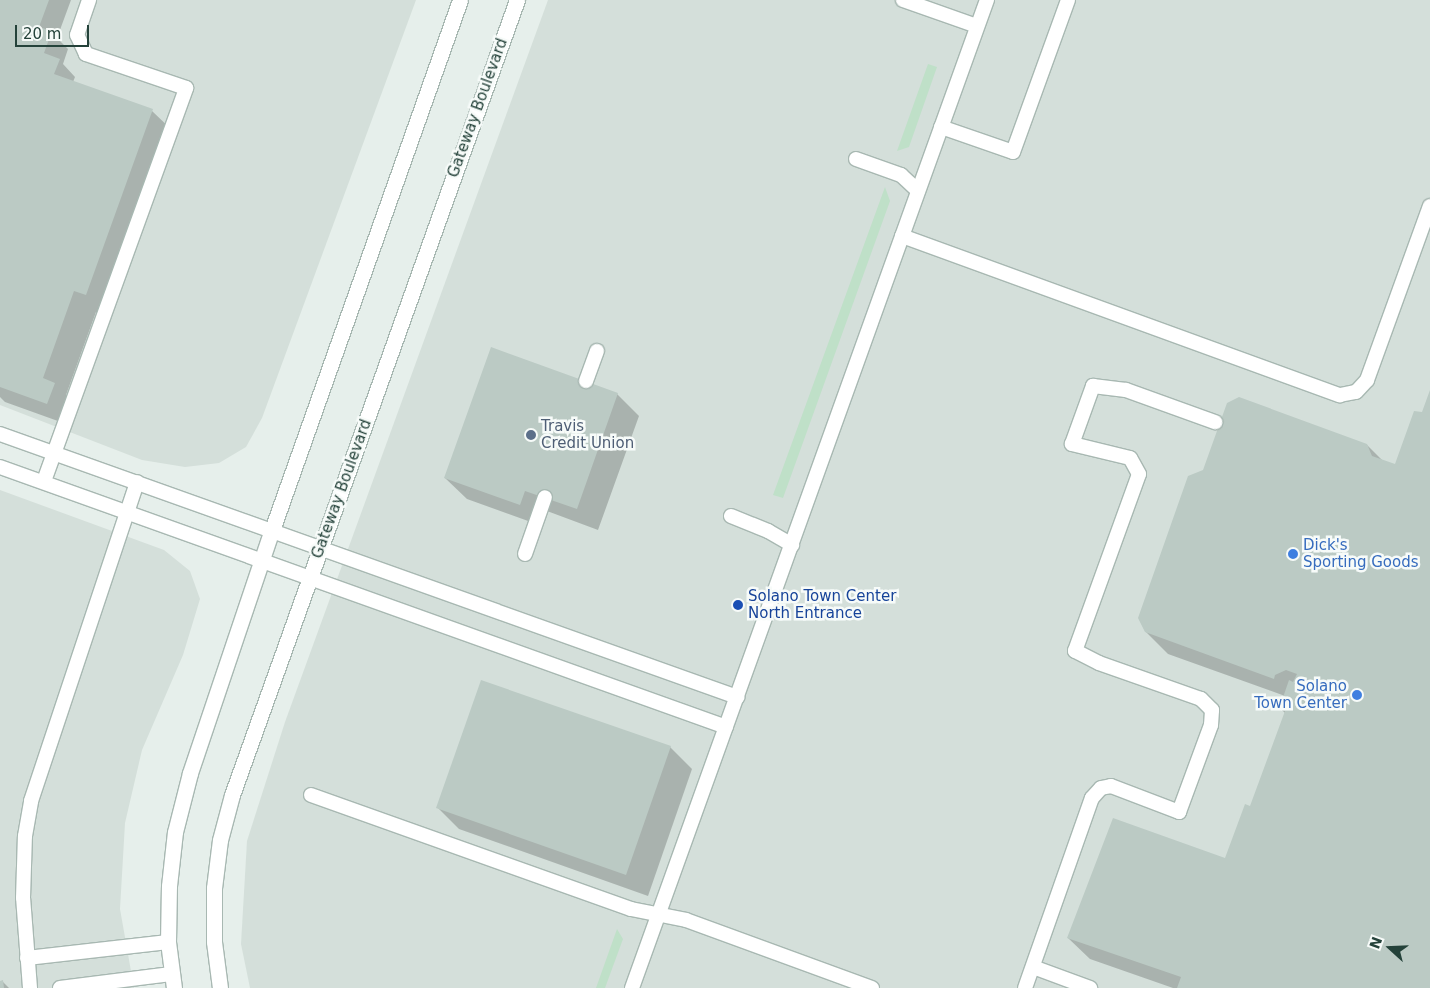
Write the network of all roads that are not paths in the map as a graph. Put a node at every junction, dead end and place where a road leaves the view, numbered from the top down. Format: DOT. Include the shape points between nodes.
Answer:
graph roads {
  1 [pos="89,0"];
  2 [pos="460,0"];
  3 [pos="518,0"];
  4 [pos="903,0"];
  5 [pos="987,0"];
  6 [pos="1068,0"];
  7 [pos="977,26"];
  8 [pos="941,127"];
  9 [pos="856,159"];
  10 [pos="918,190"];
  11 [pos="1430,206"];
  12 [pos="902,236"];
  13 [pos="597,351"];
  14 [pos="586,381"];
  15 [pos="1215,422"];
  16 [pos="0,434"];
  17 [pos="54,453"];
  18 [pos="0,467"];
  19 [pos="44,482"];
  20 [pos="136,482"];
  21 [pos="545,497"];
  22 [pos="126,511"];
  23 [pos="731,516"];
  24 [pos="272,530"];
  25 [pos="792,545"];
  26 [pos="321,547"];
  27 [pos="525,554"];
  28 [pos="262,560"];
  29 [pos="310,577"];
  30 [pos="737,698"];
  31 [pos="726,727"];
  32 [pos="311,795"];
  33 [pos="659,915"];
  34 [pos="168,942"];
  35 [pos="27,958"];
  36 [pos="1033,967"];
  37 [pos="172,981"];
  38 [pos="30,988"];
  39 [pos="60,988"];
  40 [pos="220,988"];
  41 [pos="632,988"];
  42 [pos="872,988"];
  43 [pos="1025,988"];
  44 [pos="1090,988"];
  1 -- 17 [label="lane" via="77,35 86,54 186,88"];
  2 -- 24 [label="street"];
  3 -- 26 [label="street, Gateway Boulevard"];
  4 -- 7 [label="lane"];
  5 -- 7 [label="lane"];
  6 -- 8 [label="lane" via="1013,152"];
  7 -- 8 [label="lane"];
  8 -- 10 [label="lane"];
  9 -- 10 [label="lane" via="901,175"];
  10 -- 12 [label="lane"];
  11 -- 12 [label="lane" via="1367,380 1356,392 1340,395"];
  12 -- 25 [label="lane"];
  13 -- 14 [label="lane"];
  15 -- 36 [label="lane" via="1126,390 1093,386 1072,444 1130,458 1139,474 1075,651 1099,663 1201,698 1212,710 1211,725 1179,812 1111,786 1100,788 1092,798"];
  16 -- 17 [label="lane"];
  17 -- 19 [label="lane"];
  17 -- 20 [label="lane"];
  18 -- 19 [label="lane"];
  19 -- 22 [label="lane"];
  20 -- 22 [label="lane"];
  20 -- 24 [label="lane"];
  21 -- 27 [label="lane"];
  22 -- 28 [label="lane"];
  22 -- 35 [label="lane" via="31,801 25,836 23,898"];
  23 -- 25 [label="lane" via="768,530"];
  24 -- 26 [label="lane"];
  24 -- 28 [label="street"];
  25 -- 30 [label="lane"];
  26 -- 29 [label="street, Gateway Boulevard"];
  26 -- 30 [label="lane"];
  28 -- 29 [label="lane"];
  28 -- 34 [label="street" via="188,782 175,832 169,886"];
  29 -- 31 [label="lane"];
  29 -- 40 [label="street, Gateway Boulevard" via="232,795 220,840 214,888 214,942"];
  30 -- 31 [label="lane"];
  31 -- 33 [label="lane"];
  32 -- 33 [label="lane" via="632,909"];
  33 -- 41 [label="lane"];
  33 -- 42 [label="lane" via="686,920"];
  34 -- 35 [label="lane"];
  34 -- 37 [label="street"];
  35 -- 38 [label="lane"];
  36 -- 43 [label="lane"];
  36 -- 44 [label="lane"];
  37 -- 39 [label="lane"];
}
